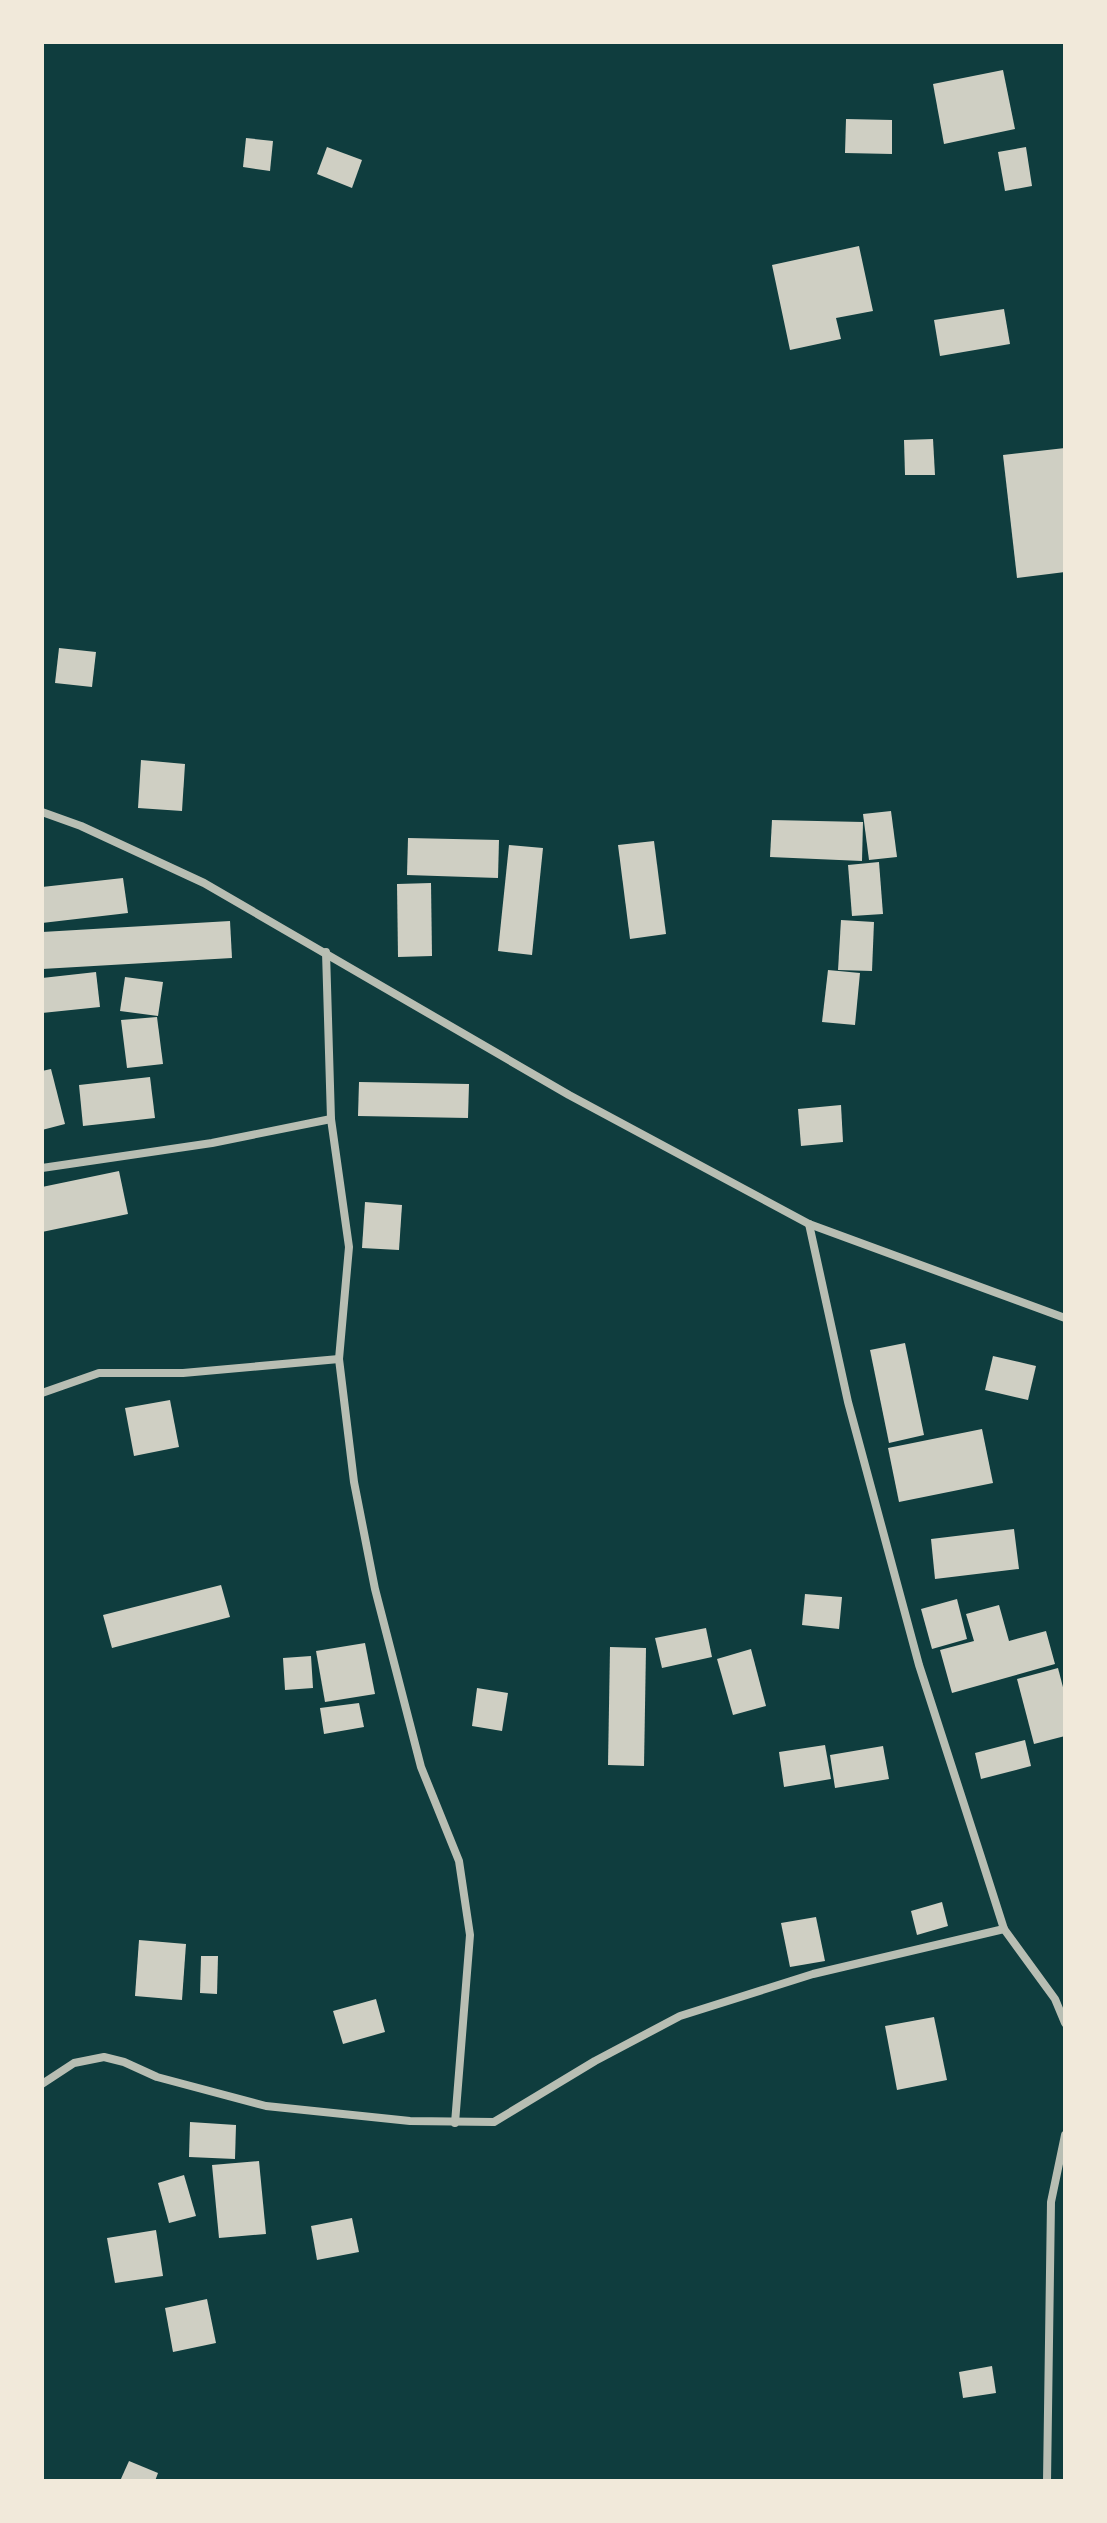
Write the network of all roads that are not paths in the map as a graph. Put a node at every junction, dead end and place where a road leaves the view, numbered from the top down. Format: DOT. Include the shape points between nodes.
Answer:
graph roads {
  1 [pos="42,812"];
  2 [pos="326,952"];
  3 [pos="331,1119"];
  4 [pos="42,1168"];
  5 [pos="809,1224"];
  6 [pos="1065,1318"];
  7 [pos="339,1359"];
  8 [pos="42,1393"];
  9 [pos="1004,1929"];
  10 [pos="1065,2023"];
  11 [pos="42,2084"];
  12 [pos="455,2123"];
  13 [pos="1065,2135"];
  14 [pos="1047,2481"];
  1 -- 2 [label="street" via="204,883"];
  2 -- 3 [label="street"];
  2 -- 5 [label="street" via="569,1095"];
  3 -- 4 [label="street"];
  3 -- 7 [label="street" via="349,1247"];
  5 -- 6 [label="street"];
  5 -- 9 [label="street" via="848,1402 919,1665"];
  7 -- 8 [label="street" via="183,1373 99,1373"];
  7 -- 12 [label="street" via="354,1482 375,1589 421,1767 459,1861 470,1935"];
  9 -- 10 [label="street" via="1055,1999"];
  9 -- 12 [label="street" via="813,1974 680,2016 494,2122"];
  11 -- 12 [label="street" via="74,2063 104,2057 266,2106"];
  13 -- 14 [label="street" via="1051,2202"];
}
